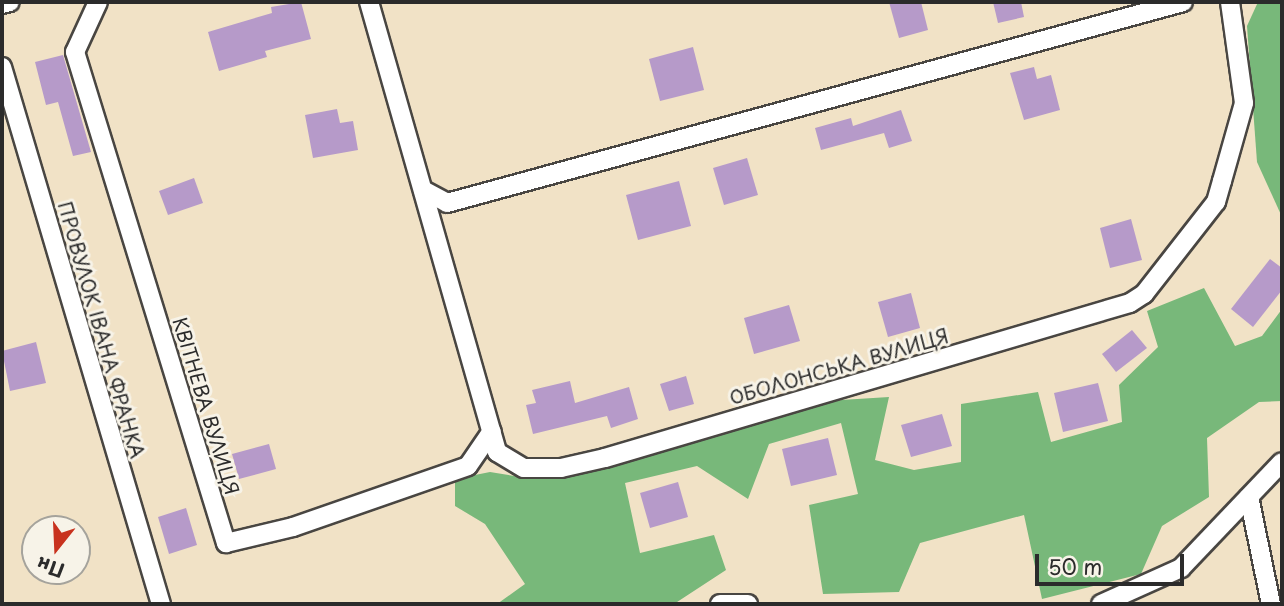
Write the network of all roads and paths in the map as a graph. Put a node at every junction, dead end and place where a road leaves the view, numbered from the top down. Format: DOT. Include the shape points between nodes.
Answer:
graph roads {
  1 [pos="9,2"];
  2 [pos="98,2"];
  3 [pos="369,2"];
  4 [pos="1183,2"];
  5 [pos="1230,2"];
  6 [pos="2,4"];
  7 [pos="2,67"];
  8 [pos="423,190"];
  9 [pos="492,431"];
  10 [pos="1282,462"];
  11 [pos="1248,497"];
  12 [pos="160,604"];
  13 [pos="720,604"];
  14 [pos="748,604"];
  15 [pos="1101,604"];
  16 [pos="1271,604"];
  1 -- 6 [label="street"];
  2 -- 9 [label="street, КВІТНЕВА ВУЛИЦЯ" via="75,52 226,542 293,527 468,466"];
  3 -- 8 [label="street, ОБОЛОНСЬКА ВУЛИЦЯ"];
  4 -- 8 [label="street" via="447,204"];
  5 -- 9 [label="street, ОБОЛОНСЬКА ВУЛИЦЯ" via="1244,103 1216,202 1153,285 1130,303 561,468 524,468 509,462 497,452"];
  7 -- 12 [label="street, ПРОВУЛОК ІВАНА ФРАНКА"];
  8 -- 9 [label="street, ОБОЛОНСЬКА ВУЛИЦЯ"];
  10 -- 11 [label="street"];
  11 -- 15 [label="street" via="1181,568"];
  11 -- 16 [label="street"];
  13 -- 14 [label="street"];
}
